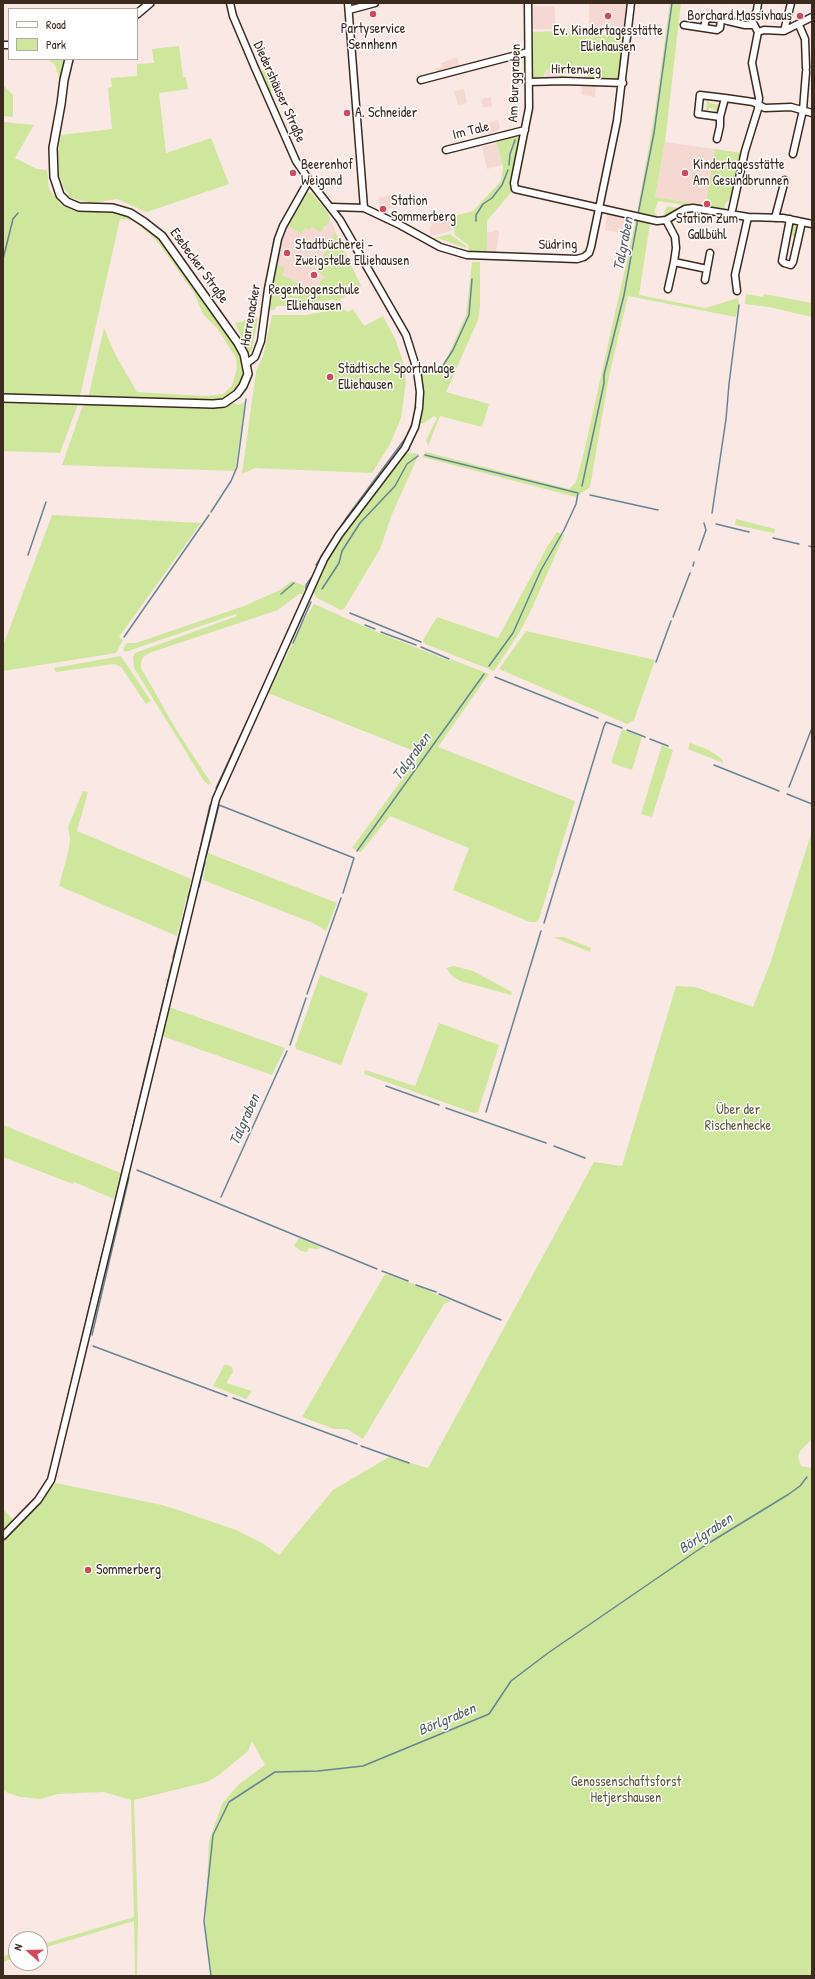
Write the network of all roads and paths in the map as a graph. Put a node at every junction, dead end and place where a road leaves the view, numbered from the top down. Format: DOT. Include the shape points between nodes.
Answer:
graph roads {
  1 [pos="150,3"];
  2 [pos="230,3"];
  3 [pos="375,3"];
  4 [pos="528,3"];
  5 [pos="631,3"];
  6 [pos="758,3"];
  7 [pos="791,3"];
  8 [pos="349,6"];
  9 [pos="138,13"];
  10 [pos="812,17"];
  11 [pos="721,19"];
  12 [pos="684,25"];
  13 [pos="752,25"];
  14 [pos="800,25"];
  15 [pos="704,28"];
  16 [pos="784,31"];
  17 [pos="758,32"];
  18 [pos="528,52"];
  19 [pos="69,60"];
  20 [pos="421,80"];
  21 [pos="529,82"];
  22 [pos="623,83"];
  23 [pos="725,98"];
  24 [pos="759,105"];
  25 [pos="804,110"];
  26 [pos="812,114"];
  27 [pos="720,117"];
  28 [pos="525,130"];
  29 [pos="717,139"];
  30 [pos="446,150"];
  31 [pos="793,154"];
  32 [pos="309,180"];
  33 [pos="785,180"];
  34 [pos="332,207"];
  35 [pos="364,208"];
  36 [pos="599,209"];
  37 [pos="731,214"];
  38 [pos="748,217"];
  39 [pos="776,218"];
  40 [pos="790,219"];
  41 [pos="666,220"];
  42 [pos="802,222"];
  43 [pos="812,224"];
  44 [pos="710,253"];
  45 [pos="674,262"];
  46 [pos="707,269"];
  47 [pos="705,280"];
  48 [pos="668,289"];
  49 [pos="737,291"];
  50 [pos="247,363"];
  51 [pos="3,398"];
  52 [pos="3,1536"];
  1 -- 9 [label="street"];
  2 -- 32 [label="street, Diedershäuser Straße" via="233,16 296,161"];
  3 -- 8 [label="street"];
  4 -- 18 [label="street, Am Burggraben"];
  5 -- 22 [label="street, Südring"];
  6 -- 13 [label="street"];
  7 -- 16 [label="street"];
  8 -- 35 [label="street"];
  10 -- 14 [label="street"];
  11 -- 13 [label="street"];
  11 -- 15 [label="street" via="706,18"];
  11 -- 15 [label="street" via="720,28 717,30"];
  12 -- 15 [label="street"];
  13 -- 17 [label="street"];
  14 -- 16 [label="street"];
  14 -- 25 [label="street" via="805,39"];
  16 -- 17 [label="street"];
  17 -- 24 [label="street" via="752,63"];
  18 -- 20 [label="street"];
  18 -- 21 [label="street, Am Burggraben"];
  19 -- 50 [label="street, Esebecker Straße" via="53,148 54,177 60,194 67,202 79,207 126,211 155,229 170,246 238,343"];
  21 -- 22 [label="street, Hirtenweg"];
  21 -- 28 [label="street, Am Burggraben" via="529,108"];
  22 -- 36 [label="street, Südring"];
  23 -- 24 [label="street"];
  23 -- 27 [label="street"];
  23 -- 27 [label="street" via="700,95 698,114"];
  24 -- 25 [label="street" via="765,108 785,107"];
  24 -- 37 [label="street" via="744,151"];
  25 -- 26 [label="street"];
  25 -- 31 [label="street"];
  27 -- 29 [label="street"];
  28 -- 30 [label="street, Im Tale"];
  28 -- 36 [label="street, Am Burggraben" via="514,187 517,190"];
  32 -- 34 [label="street, Diedershäuser Straße"];
  32 -- 50 [label="street, Harrenacker" via="278,239 258,350 255,357"];
  33 -- 39 [label="street"];
  34 -- 35 [label="street, Südring"];
  34 -- 52 [label="street, Diedershäuser Straße" via="406,335 417,370 420,392 415,427 405,448 338,535 324,559 216,799 51,1480 38,1500"];
  35 -- 36 [label="street, Südring" via="440,247 460,254 577,259 589,253"];
  36 -- 41 [label="street" via="657,222"];
  37 -- 38 [label="street"];
  37 -- 41 [label="street" via="685,209"];
  38 -- 39 [label="street"];
  38 -- 49 [label="street" via="735,275"];
  39 -- 40 [label="street"];
  40 -- 42 [label="street"];
  40 -- 42 [label="street" via="782,261 784,264 791,265 793,262"];
  41 -- 45 [label="street" via="675,237"];
  42 -- 43 [label="street"];
  44 -- 46 [label="street"];
  45 -- 46 [label="street"];
  45 -- 48 [label="street"];
  46 -- 47 [label="street"];
  50 -- 51 [label="street" via="248,374 243,386 224,403"];
}
